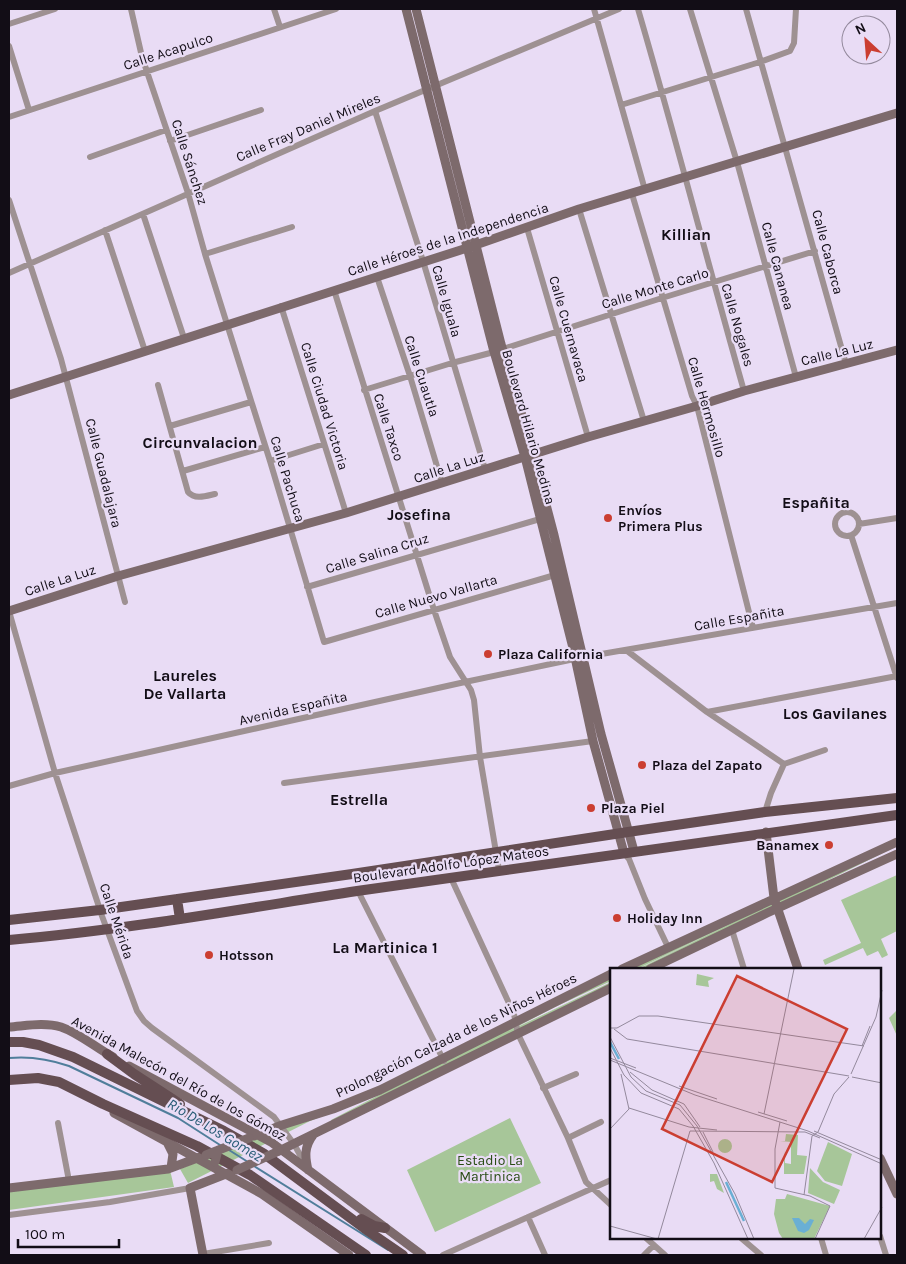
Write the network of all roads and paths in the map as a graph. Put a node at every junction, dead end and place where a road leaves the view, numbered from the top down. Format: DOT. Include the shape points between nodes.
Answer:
graph roads {
  1 [pos="55,9"];
  2 [pos="131,9"];
  3 [pos="274,9"];
  4 [pos="336,9"];
  5 [pos="406,9"];
  6 [pos="416,9"];
  7 [pos="594,9"];
  8 [pos="619,9"];
  9 [pos="638,9"];
  10 [pos="690,9"];
  11 [pos="746,9"];
  12 [pos="796,9"];
  13 [pos="45,10"];
  14 [pos="597,18"];
  15 [pos="9,24"];
  16 [pos="280,27"];
  17 [pos="9,46"];
  18 [pos="760,62"];
  19 [pos="147,72"];
  20 [pos="711,78"];
  21 [pos="436,86"];
  22 [pos="426,90"];
  23 [pos="662,92"];
  24 [pos="621,105"];
  25 [pos="29,110"];
  26 [pos="261,110"];
  27 [pos="375,111"];
  28 [pos="897,113"];
  29 [pos="9,117"];
  30 [pos="166,130"];
  31 [pos="170,141"];
  32 [pos="786,147"];
  33 [pos="90,157"];
  34 [pos="737,162"];
  35 [pos="684,179"];
  36 [pos="645,190"];
  37 [pos="188,193"];
  38 [pos="632,194"];
  39 [pos="9,200"];
  40 [pos="579,209"];
  41 [pos="143,214"];
  42 [pos="292,227"];
  43 [pos="526,228"];
  44 [pos="105,230"];
  45 [pos="477,244"];
  46 [pos="467,248"];
  47 [pos="815,251"];
  48 [pos="205,254"];
  49 [pos="423,261"];
  50 [pos="30,264"];
  51 [pos="766,266"];
  52 [pos="9,273"];
  53 [pos="377,276"];
  54 [pos="713,282"];
  55 [pos="334,290"];
  56 [pos="662,298"];
  57 [pos="281,306"];
  58 [pos="611,314"];
  59 [pos="226,324"];
  60 [pos="557,332"];
  61 [pos="184,338"];
  62 [pos="498,350"];
  63 [pos="897,350"];
  64 [pos="145,351"];
  65 [pos="452,363"];
  66 [pos="846,364"];
  67 [pos="410,376"];
  68 [pos="796,376"];
  69 [pos="66,377"];
  70 [pos="158,385"];
  71 [pos="364,390"];
  72 [pos="744,391"];
  73 [pos="9,395"];
  74 [pos="251,402"];
  75 [pos="696,406"];
  76 [pos="644,421"];
  77 [pos="170,426"];
  78 [pos="588,437"];
  79 [pos="324,444"];
  80 [pos="265,447"];
  81 [pos="529,456"];
  82 [pos="270,461"];
  83 [pos="485,469"];
  84 [pos="183,471"];
  85 [pos="442,483"];
  86 [pos="215,494"];
  87 [pos="398,497"];
  88 [pos="346,513"];
  89 [pos="540,518"];
  90 [pos="897,518"];
  91 [pos="859,524"];
  92 [pos="290,528"];
  93 [pos="850,535"];
  94 [pos="416,554"];
  95 [pos="555,575"];
  96 [pos="118,576"];
  97 [pos="308,587"];
  98 [pos="125,602"];
  99 [pos="897,603"];
  100 [pos="875,607"];
  101 [pos="434,610"];
  102 [pos="9,611"];
  103 [pos="753,628"];
  104 [pos="324,642"];
  105 [pos="626,650"];
  106 [pos="580,658"];
  107 [pos="897,677"];
  108 [pos="465,682"];
  109 [pos="707,712"];
  110 [pos="593,741"];
  111 [pos="825,750"];
  112 [pos="480,757"];
  113 [pos="784,764"];
  114 [pos="55,773"];
  115 [pos="284,783"];
  116 [pos="9,786"];
  117 [pos="897,798"];
  118 [pos="765,812"];
  119 [pos="897,815"];
  120 [pos="766,832"];
  121 [pos="623,833"];
  122 [pos="897,842"];
  123 [pos="496,852"];
  124 [pos="629,854"];
  125 [pos="897,854"];
  126 [pos="498,870"];
  127 [pos="451,878"];
  128 [pos="358,891"];
  129 [pos="774,898"];
  130 [pos="177,899"];
  131 [pos="777,908"];
  132 [pos="100,910"];
  133 [pos="180,919"];
  134 [pos="9,920"];
  135 [pos="106,930"];
  136 [pos="732,930"];
  137 [pos="9,940"];
  138 [pos="668,947"];
  139 [pos="624,968"];
  140 [pos="652,968"];
  141 [pos="744,968"];
  142 [pos="798,968"];
  143 [pos="610,975"];
  144 [pos="610,988"];
  145 [pos="516,1022"];
  146 [pos="9,1027"];
  147 [pos="518,1034"];
  148 [pos="9,1042"];
  149 [pos="107,1054"];
  150 [pos="443,1059"];
  151 [pos="448,1069"];
  152 [pos="576,1074"];
  153 [pos="9,1080"];
  154 [pos="543,1088"];
  155 [pos="103,1104"];
  156 [pos="601,1122"];
  157 [pos="58,1123"];
  158 [pos="282,1125"];
  159 [pos="224,1131"];
  160 [pos="313,1135"];
  161 [pos="254,1136"];
  162 [pos="568,1138"];
  163 [pos="167,1142"];
  164 [pos="294,1144"];
  165 [pos="218,1150"];
  166 [pos="280,1150"];
  167 [pos="263,1153"];
  168 [pos="202,1156"];
  169 [pos="881,1160"];
  170 [pos="214,1164"];
  171 [pos="170,1168"];
  172 [pos="308,1170"];
  173 [pos="232,1172"];
  174 [pos="610,1180"];
  175 [pos="69,1181"];
  176 [pos="9,1188"];
  177 [pos="190,1188"];
  178 [pos="592,1189"];
  179 [pos="897,1194"];
  180 [pos="610,1204"];
  181 [pos="9,1215"];
  182 [pos="528,1217"];
  183 [pos="385,1228"];
  184 [pos="647,1239"];
  185 [pos="742,1239"];
  186 [pos="821,1239"];
  187 [pos="881,1239"];
  188 [pos="269,1243"];
  189 [pos="654,1245"];
  190 [pos="203,1254"];
  191 [pos="349,1255"];
  192 [pos="366,1255"];
  193 [pos="403,1255"];
  194 [pos="422,1255"];
  195 [pos="443,1255"];
  196 [pos="545,1255"];
  197 [pos="644,1255"];
  198 [pos="666,1255"];
  199 [pos="761,1255"];
  200 [pos="826,1255"];
  201 [pos="886,1255"];
  1 -- 13 [label="street"];
  2 -- 19 [label="street, Calle Sánchez"];
  3 -- 16 [label="street"];
  4 -- 16 [label="street, Calle Acapulco"];
  5 -- 22 [label="street, Boulevard Hilario Medina"];
  6 -- 21 [label="street, Boulevard Hilario Medina"];
  7 -- 14 [label="street"];
  8 -- 14 [label="street, Calle Fray Daniel Mireles"];
  9 -- 23 [label="street, Calle Nogales"];
  10 -- 20 [label="street, Calle Cananea"];
  11 -- 18 [label="street, Calle Caborca"];
  12 -- 18 [label="street" via="794,43 790,51"];
  13 -- 15 [label="street"];
  14 -- 21 [label="street, Calle Fray Daniel Mireles"];
  14 -- 24 [label="street"];
  16 -- 19 [label="street, Calle Acapulco"];
  17 -- 25 [label="street"];
  18 -- 20 [label="street"];
  18 -- 32 [label="street, Calle Caborca"];
  19 -- 25 [label="street, Calle Acapulco"];
  19 -- 30 [label="street, Calle Sánchez"];
  20 -- 23 [label="street"];
  20 -- 34 [label="street, Calle Cananea"];
  21 -- 22 [label="street, Calle Fray Daniel Mireles"];
  21 -- 45 [label="street, Boulevard Hilario Medina"];
  22 -- 27 [label="street, Calle Fray Daniel Mireles"];
  22 -- 46 [label="street, Boulevard Hilario Medina"];
  23 -- 24 [label="street"];
  23 -- 35 [label="street, Calle Nogales"];
  24 -- 36 [label="street"];
  25 -- 29 [label="street, Calle Acapulco"];
  26 -- 31 [label="street"];
  27 -- 37 [label="street, Calle Fray Daniel Mireles"];
  27 -- 49 [label="street, Calle Iguala"];
  28 -- 32 [label="street, Calle Héroes de la Independencia"];
  30 -- 31 [label="street, Calle Sánchez"];
  30 -- 33 [label="street"];
  31 -- 37 [label="street, Calle Sánchez"];
  32 -- 34 [label="street, Calle Héroes de la Independencia"];
  32 -- 47 [label="street, Calle Caborca"];
  34 -- 35 [label="street, Calle Héroes de la Independencia"];
  34 -- 51 [label="street, Calle Cananea"];
  35 -- 36 [label="street, Calle Héroes de la Independencia"];
  35 -- 54 [label="street, Calle Nogales"];
  36 -- 38 [label="street, Calle Héroes de la Independencia"];
  37 -- 41 [label="street, Calle Fray Daniel Mireles"];
  37 -- 48 [label="street, Calle Sánchez"];
  38 -- 40 [label="street, Calle Héroes de la Independencia"];
  38 -- 56 [label="street, Calle Hermosillo"];
  39 -- 50 [label="street, Calle Guadalajara"];
  40 -- 43 [label="street, Calle Héroes de la Independencia"];
  40 -- 58 [label="street"];
  41 -- 44 [label="street, Calle Fray Daniel Mireles"];
  41 -- 61 [label="street"];
  42 -- 48 [label="street"];
  43 -- 45 [label="street, Calle Héroes de la Independencia"];
  43 -- 60 [label="street, Calle Cuernavaca"];
  44 -- 50 [label="street, Calle Fray Daniel Mireles"];
  44 -- 64 [label="street"];
  45 -- 46 [label="street, Calle Héroes de la Independencia"];
  45 -- 62 [label="street, Boulevard Hilario Medina"];
  46 -- 49 [label="street, Calle Héroes de la Independencia"];
  46 -- 62 [label="street, Boulevard Hilario Medina"];
  47 -- 51 [label="street, Calle Monte Carlo"];
  47 -- 66 [label="street, Calle Caborca"];
  48 -- 59 [label="street, Calle Sánchez"];
  49 -- 53 [label="street, Calle Héroes de la Independencia"];
  49 -- 65 [label="street, Calle Iguala"];
  50 -- 52 [label="street, Calle Fray Daniel Mireles"];
  50 -- 69 [label="street, Calle Guadalajara"];
  51 -- 54 [label="street, Calle Monte Carlo"];
  51 -- 68 [label="street, Calle Cananea"];
  53 -- 55 [label="street, Calle Héroes de la Independencia"];
  53 -- 67 [label="street, Calle Cuautla"];
  54 -- 56 [label="street, Calle Monte Carlo"];
  54 -- 72 [label="street, Calle Nogales"];
  55 -- 57 [label="street, Calle Héroes de la Independencia"];
  55 -- 71 [label="street, Calle Taxco"];
  56 -- 58 [label="street, Calle Monte Carlo"];
  56 -- 75 [label="street, Calle Hermosillo"];
  57 -- 59 [label="street, Calle Héroes de la Independencia"];
  57 -- 79 [label="street, Calle Ciudad Victoria"];
  58 -- 60 [label="street, Calle Monte Carlo"];
  58 -- 76 [label="street"];
  59 -- 61 [label="street, Calle Héroes de la Independencia"];
  59 -- 74 [label="street, Calle Pachuca"];
  60 -- 62 [label="street, Calle Monte Carlo"];
  60 -- 78 [label="street, Calle Cuernavaca"];
  61 -- 64 [label="street, Calle Héroes de la Independencia"];
  62 -- 65 [label="street, Calle Monte Carlo"];
  62 -- 81 [label="street, Boulevard Hilario Medina"];
  63 -- 66 [label="street, Calle La Luz"];
  64 -- 69 [label="street, Calle Héroes de la Independencia"];
  65 -- 67 [label="street, Calle Monte Carlo"];
  65 -- 83 [label="street, Calle Iguala"];
  66 -- 68 [label="street, Calle La Luz"];
  67 -- 71 [label="street, Calle Monte Carlo"];
  67 -- 85 [label="street, Calle Cuautla"];
  68 -- 72 [label="street, Calle La Luz"];
  69 -- 73 [label="street, Calle Héroes de la Independencia"];
  69 -- 96 [label="street, Calle Guadalajara"];
  70 -- 77 [label="street"];
  71 -- 87 [label="street, Calle Taxco"];
  72 -- 75 [label="street, Calle La Luz"];
  74 -- 77 [label="street"];
  74 -- 80 [label="street, Calle Pachuca"];
  75 -- 76 [label="street, Calle La Luz"];
  75 -- 103 [label="street, Calle Hermosillo"];
  76 -- 78 [label="street, Calle La Luz"];
  77 -- 84 [label="street"];
  78 -- 81 [label="street, Calle La Luz"];
  79 -- 82 [label="street"];
  79 -- 88 [label="street, Calle Ciudad Victoria"];
  80 -- 82 [label="street, Calle Pachuca"];
  80 -- 84 [label="street"];
  81 -- 83 [label="street, Calle La Luz"];
  81 -- 89 [label="street, Boulevard Hilario Medina"];
  81 -- 106 [label="street, Boulevard Hilario Medina"];
  82 -- 92 [label="street, Calle Pachuca"];
  83 -- 85 [label="street, Calle La Luz"];
  84 -- 86 [label="street" via="191,495"];
  85 -- 87 [label="street, Calle La Luz"];
  87 -- 88 [label="street, Calle La Luz"];
  87 -- 94 [label="street, Calle Taxco"];
  88 -- 92 [label="street, Calle La Luz"];
  89 -- 94 [label="street, Calle Salina Cruz"];
  89 -- 95 [label="street, Boulevard Hilario Medina"];
  90 -- 91 [label="street"];
  91 -- 93 [label="street"];
  91 -- 93 [label="street" via="853,514 845,512 838,516 837,530 843,535"];
  92 -- 96 [label="street, Calle La Luz"];
  92 -- 97 [label="street, Calle Pachuca"];
  93 -- 100 [label="street"];
  94 -- 97 [label="street, Calle Salina Cruz"];
  94 -- 101 [label="street, Calle Taxco"];
  95 -- 101 [label="street, Calle Nuevo Vallarta"];
  95 -- 106 [label="street, Boulevard Hilario Medina"];
  96 -- 98 [label="street, Calle Guadalajara"];
  96 -- 102 [label="street, Calle La Luz"];
  97 -- 104 [label="street, Calle Pachuca"];
  99 -- 100 [label="street, Calle Españita"];
  100 -- 103 [label="street, Calle Españita"];
  100 -- 107 [label="street"];
  101 -- 104 [label="street, Calle Nuevo Vallarta"];
  101 -- 108 [label="street, Calle Taxco" via="450,657"];
  102 -- 114 [label="street, Calle Mérida"];
  103 -- 105 [label="street, Calle Españita"];
  105 -- 106 [label="street, Calle Españita"];
  105 -- 109 [label="street"];
  106 -- 108 [label="street, Avenida Españita"];
  106 -- 110 [label="street, Boulevard Hilario Medina"];
  106 -- 121 [label="street, Boulevard Hilario Medina" via="604,743"];
  107 -- 109 [label="street"];
  108 -- 112 [label="street, Calle Taxco" via="474,700"];
  108 -- 114 [label="street, Avenida Españita"];
  109 -- 113 [label="street"];
  110 -- 112 [label="street"];
  110 -- 121 [label="street, Boulevard Hilario Medina"];
  111 -- 113 [label="street"];
  112 -- 115 [label="street"];
  112 -- 123 [label="street, Calle Taxco"];
  113 -- 118 [label="street"];
  114 -- 116 [label="street, Avenida Españita"];
  114 -- 132 [label="street, Calle Mérida"];
  117 -- 118 [label="main road, Boulevard Adolfo López Mateos"];
  118 -- 121 [label="main road, Boulevard Adolfo López Mateos"];
  119 -- 120 [label="main road, Boulevard Adolfo López Mateos"];
  120 -- 124 [label="main road, Boulevard Adolfo López Mateos"];
  120 -- 129 [label="street"];
  121 -- 123 [label="main road, Boulevard Adolfo López Mateos"];
  121 -- 124 [label="street, Boulevard Hilario Medina"];
  122 -- 129 [label="street"];
  123 -- 126 [label="street, Calle Taxco"];
  123 -- 130 [label="main road, Boulevard Adolfo López Mateos"];
  124 -- 126 [label="main road, Boulevard Adolfo López Mateos"];
  124 -- 138 [label="street" via="644,899"];
  125 -- 131 [label="street"];
  126 -- 127 [label="main road, Boulevard Adolfo López Mateos"];
  127 -- 128 [label="main road, Boulevard Adolfo López Mateos"];
  127 -- 145 [label="street"];
  128 -- 133 [label="main road, Boulevard Adolfo López Mateos"];
  128 -- 150 [label="street"];
  129 -- 131 [label="street"];
  129 -- 138 [label="street"];
  130 -- 132 [label="main road, Boulevard Adolfo López Mateos"];
  130 -- 133 [label="main road"];
  131 -- 136 [label="street"];
  131 -- 142 [label="street"];
  132 -- 134 [label="main road, Boulevard Adolfo López Mateos"];
  132 -- 135 [label="street, Calle Mérida"];
  133 -- 135 [label="main road, Boulevard Adolfo López Mateos"];
  135 -- 137 [label="main road, Boulevard Adolfo López Mateos"];
  135 -- 158 [label="street, Calle Mérida" via="132,1001 144,1021"];
  136 -- 140 [label="street"];
  136 -- 141 [label="street"];
  138 -- 139 [label="street"];
  143 -- 145 [label="street, Prolongación Calzada de los Niños Héroes"];
  144 -- 147 [label="street, Prolongación Calzada de los Niños Héroes"];
  145 -- 147 [label="street"];
  145 -- 150 [label="street, Prolongación Calzada de los Niños Héroes"];
  146 -- 149 [label="street, Avenida Malecón del Río de los Gómez" via="60,1027"];
  147 -- 151 [label="street, Prolongación Calzada de los Niños Héroes"];
  147 -- 154 [label="street"];
  148 -- 159 [label="main road, Avenida Malecón del Río de los Gómez" via="39,1045 60,1052"];
  149 -- 159 [label="main road"];
  149 -- 161 [label="street, Avenida Malecón del Río de los Gómez"];
  150 -- 151 [label="street"];
  150 -- 158 [label="street, Prolongación Calzada de los Niños Héroes" via="380,1090"];
  151 -- 160 [label="street, Prolongación Calzada de los Niños Héroes"];
  152 -- 154 [label="street"];
  153 -- 155 [label="main road" via="47,1079 59,1082"];
  154 -- 162 [label="street"];
  155 -- 163 [label="street"];
  155 -- 192 [label="main road" via="250,1174"];
  156 -- 162 [label="street"];
  157 -- 175 [label="street"];
  158 -- 161 [label="street, Prolongación Calzada de los Niños Héroes"];
  158 -- 164 [label="street, Calle Mérida"];
  159 -- 167 [label="main road, Avenida Malecón del Río de los Gómez"];
  160 -- 164 [label="street, Prolongación Calzada de los Niños Héroes"];
  160 -- 172 [label="street" via="305,1150"];
  161 -- 165 [label="street, Prolongación Calzada de los Niños Héroes, bridge"];
  161 -- 166 [label="street, Avenida Malecón del Río de los Gómez"];
  162 -- 178 [label="street"];
  163 -- 168 [label="street"];
  163 -- 171 [label="street" via="173,1154"];
  164 -- 166 [label="street, Prolongación Calzada de los Niños Héroes"];
  164 -- 172 [label="street, Calle Mérida"];
  165 -- 168 [label="street, Prolongación Calzada de los Niños Héroes, bridge"];
  165 -- 170 [label="street, bridge"];
  166 -- 172 [label="street, Avenida Malecón del Río de los Gómez"];
  166 -- 173 [label="street, Prolongación Calzada de los Niños Héroes, bridge"];
  167 -- 183 [label="main road" via="282,1162 362,1220"];
  167 -- 193 [label="main road, Avenida Malecón del Río de los Gómez"];
  168 -- 170 [label="street"];
  168 -- 171 [label="street, Prolongación Calzada de los Niños Héroes"];
  169 -- 179 [label="street"];
  170 -- 173 [label="street"];
  171 -- 175 [label="street, Prolongación Calzada de los Niños Héroes"];
  172 -- 183 [label="street, Avenida Malecón del Río de los Gómez"];
  173 -- 177 [label="street, Prolongación Calzada de los Niños Héroes"];
  173 -- 191 [label="street"];
  174 -- 178 [label="street"];
  175 -- 176 [label="street, Prolongación Calzada de los Niños Héroes"];
  177 -- 181 [label="street"];
  177 -- 190 [label="street"];
  178 -- 180 [label="street"];
  178 -- 182 [label="street"];
  182 -- 195 [label="street"];
  182 -- 196 [label="street"];
  183 -- 194 [label="street, Avenida Malecón del Río de los Gómez"];
  184 -- 189 [label="street"];
  185 -- 199 [label="street"];
  186 -- 200 [label="street"];
  187 -- 201 [label="street"];
  188 -- 190 [label="street"];
  189 -- 197 [label="street"];
  189 -- 198 [label="street"];
}
